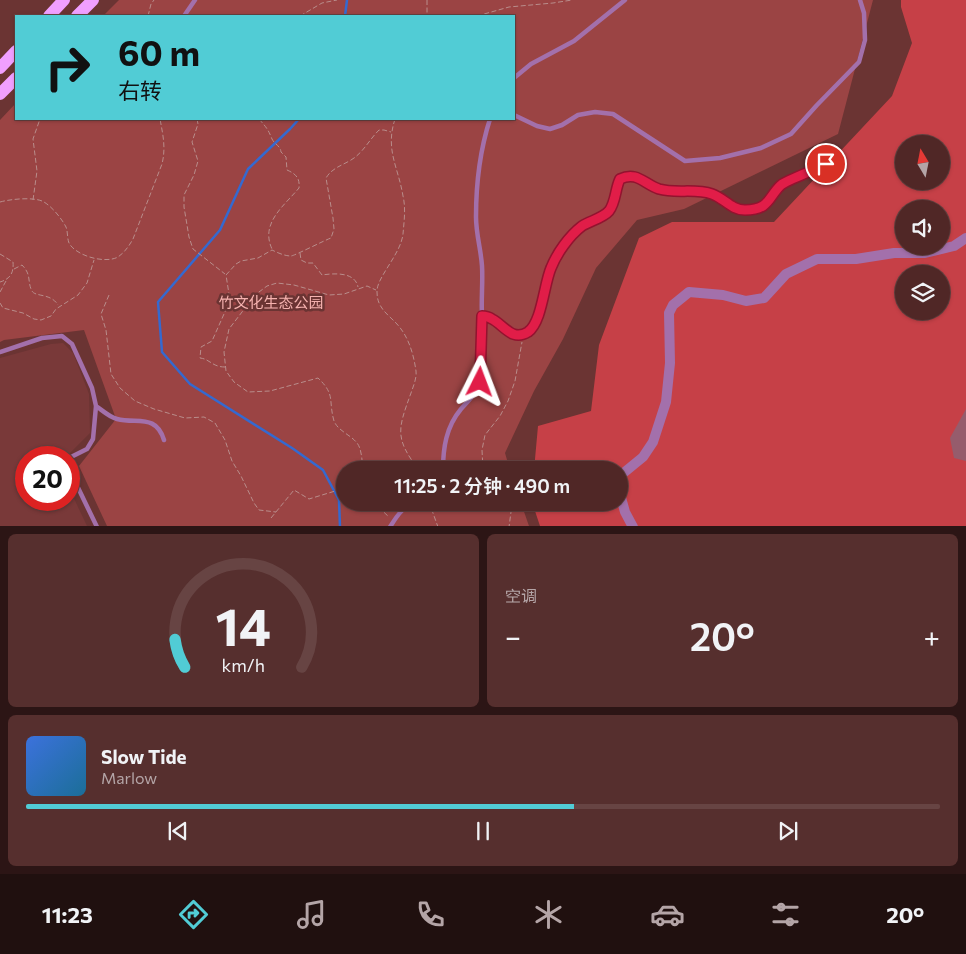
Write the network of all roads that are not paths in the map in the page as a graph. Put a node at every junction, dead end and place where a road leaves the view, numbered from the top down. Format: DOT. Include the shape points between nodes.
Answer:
graph roads {
  1 [pos="64,0"];
  2 [pos="93,0"];
  3 [pos="195,0"];
  4 [pos="625,0"];
  5 [pos="860,0"];
  6 [pos="50,15"];
  7 [pos="78,15"];
  8 [pos="185,15"];
  9 [pos="15,52"];
  10 [pos="0,68"];
  11 [pos="515,77"];
  12 [pos="15,79"];
  13 [pos="0,94"];
  14 [pos="515,115"];
  15 [pos="490,120"];
  16 [pos="841,157"];
  17 [pos="966,238"];
  18 [pos="482,316"];
  19 [pos="0,352"];
  20 [pos="96,406"];
  21 [pos="164,440"];
  22 [pos="80,452"];
  23 [pos="443,461"];
  24 [pos="628,469"];
  25 [pos="80,491"];
  26 [pos="400,511"];
  27 [pos="624,511"];
  28 [pos="391,524"];
  29 [pos="98,526"];
  30 [pos="633,526"];
  1 -- 6 [label="main road"];
  2 -- 7 [label="main road"];
  3 -- 8 [label="lane"];
  4 -- 11 [label="lane" via="574,42 531,64"];
  5 -- 14 [label="lane" via="865,40 859,62 792,134 761,148 720,158 685,160 613,114 595,112 578,115 550,129"];
  9 -- 10 [label="main road"];
  12 -- 13 [label="main road"];
  15 -- 18 [label="lane" via="480,157 476,217 482,264"];
  16 -- 18 [label="lane" via="782,185 760,208 746,210 735,209 714,194 669,191 628,175 620,179 608,212 583,226 562,248 550,270 536,323 529,332 518,336 509,333 491,318"];
  17 -- 24 [label="street" via="954,246 925,253 817,259 786,274 764,298 746,301 689,292 673,305 669,314 670,363 666,402 653,442 643,457"];
  18 -- 23 [label="lane" via="480,382 451,424"];
  19 -- 20 [label="lane" via="42,338 62,336 72,344 92,388"];
  20 -- 21 [label="lane" via="114,418 152,423 161,429"];
  20 -- 22 [label="lane" via="93,439 87,449"];
  25 -- 29 [label="lane"];
  26 -- 28 [label="lane"];
  27 -- 30 [label="street"];
}
